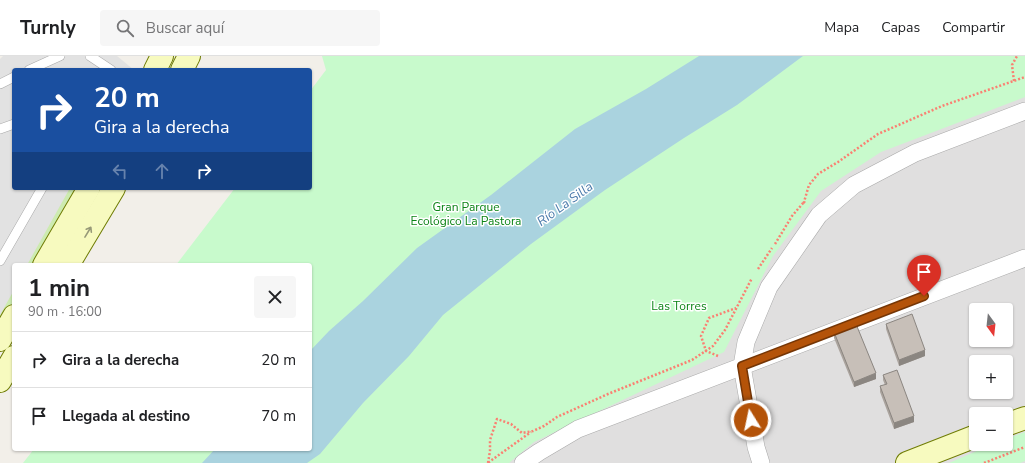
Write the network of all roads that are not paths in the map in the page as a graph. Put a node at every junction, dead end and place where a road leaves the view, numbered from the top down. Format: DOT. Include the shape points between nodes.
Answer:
graph roads {
  1 [pos="60,56"];
  2 [pos="90,56"];
  3 [pos="162,56"];
  4 [pos="189,56"];
  5 [pos="35,68"];
  6 [pos="108,68"];
  7 [pos="156,68"];
  8 [pos="183,68"];
  9 [pos="12,78"];
  10 [pos="0,84"];
  11 [pos="1025,111"];
  12 [pos="12,125"];
  13 [pos="0,129"];
  14 [pos="41,190"];
  15 [pos="88,190"];
  16 [pos="113,190"];
  17 [pos="1025,258"];
  18 [pos="0,261"];
  19 [pos="45,263"];
  20 [pos="69,263"];
  21 [pos="12,319"];
  22 [pos="0,340"];
  23 [pos="12,360"];
  24 [pos="742,366"];
  25 [pos="0,381"];
  26 [pos="1025,418"];
  27 [pos="1013,422"];
  28 [pos="969,439"];
  29 [pos="940,450"];
  30 [pos="522,463"];
  31 [pos="761,463"];
  32 [pos="907,463"];
  33 [pos="922,463"];
  1 -- 5 [label="lane"];
  2 -- 6 [label="lane"];
  3 -- 7 [label="street"];
  4 -- 8 [label="street"];
  9 -- 10 [label="lane"];
  11 -- 24 [label="street" via="915,153 854,185 820,215 770,287 746,342"];
  12 -- 13 [label="lane"];
  14 -- 18 [label="lane"];
  15 -- 19 [label="street"];
  20 -- 16 [label="street, one-way"];
  17 -- 24 [label="street"];
  21 -- 22 [label="street"];
  23 -- 25 [label="street"];
  24 -- 30 [label="street" via="578,428"];
  24 -- 31 [label="street"];
  26 -- 27 [label="street"];
  28 -- 29 [label="street"];
  29 -- 32 [label="street"];
  29 -- 33 [label="street"];
}
